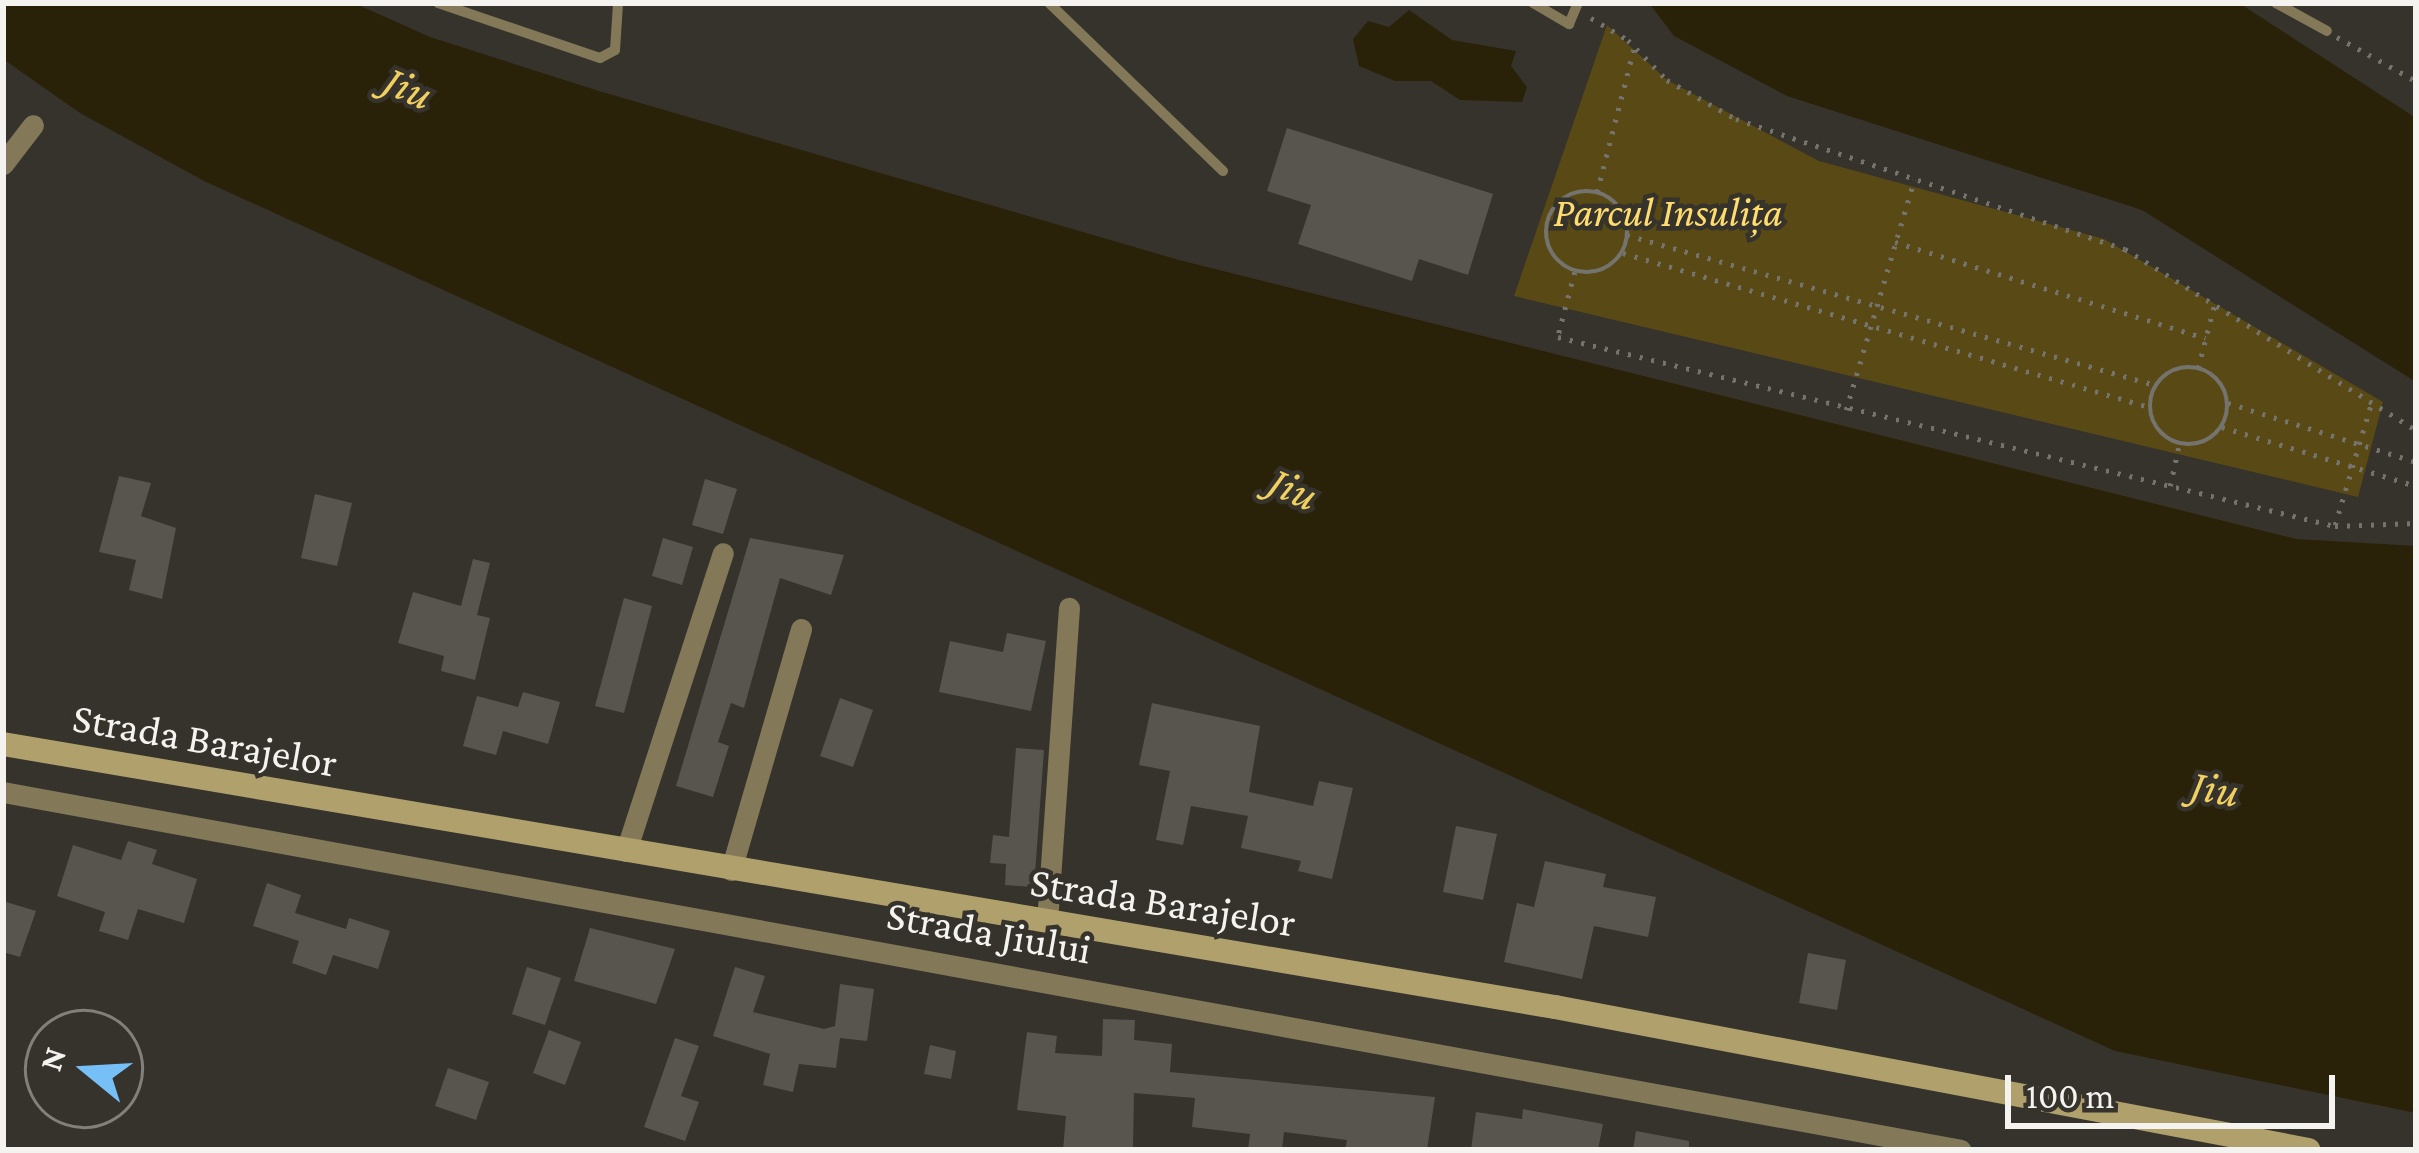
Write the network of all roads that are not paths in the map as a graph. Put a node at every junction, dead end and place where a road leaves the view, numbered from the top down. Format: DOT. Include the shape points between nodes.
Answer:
graph roads {
  1 [pos="438,3"];
  2 [pos="618,3"];
  3 [pos="1049,3"];
  4 [pos="1533,3"];
  5 [pos="2276,3"];
  6 [pos="1579,8"];
  7 [pos="2327,31"];
  8 [pos="33,125"];
  9 [pos="3,164"];
  10 [pos="1223,171"];
  11 [pos="723,553"];
  12 [pos="1069,608"];
  13 [pos="801,629"];
  14 [pos="3,743"];
  15 [pos="3,792"];
  16 [pos="626,851"];
  17 [pos="731,870"];
  18 [pos="1048,922"];
  19 [pos="1961,1150"];
  20 [pos="2308,1150"];
  1 -- 2 [label="lane" via="600,58 615,50"];
  3 -- 10 [label="lane"];
  4 -- 6 [label="lane" via="1569,24"];
  5 -- 7 [label="lane"];
  8 -- 9 [label="street"];
  11 -- 16 [label="street"];
  12 -- 18 [label="street"];
  13 -- 17 [label="street"];
  14 -- 16 [label="main road, Strada Barajelor"];
  15 -- 19 [label="street, Strada Jiului"];
  16 -- 17 [label="main road, Strada Barajelor"];
  17 -- 18 [label="main road, Strada Barajelor"];
  18 -- 20 [label="main road, Strada Barajelor" via="1827,1056"];
}
